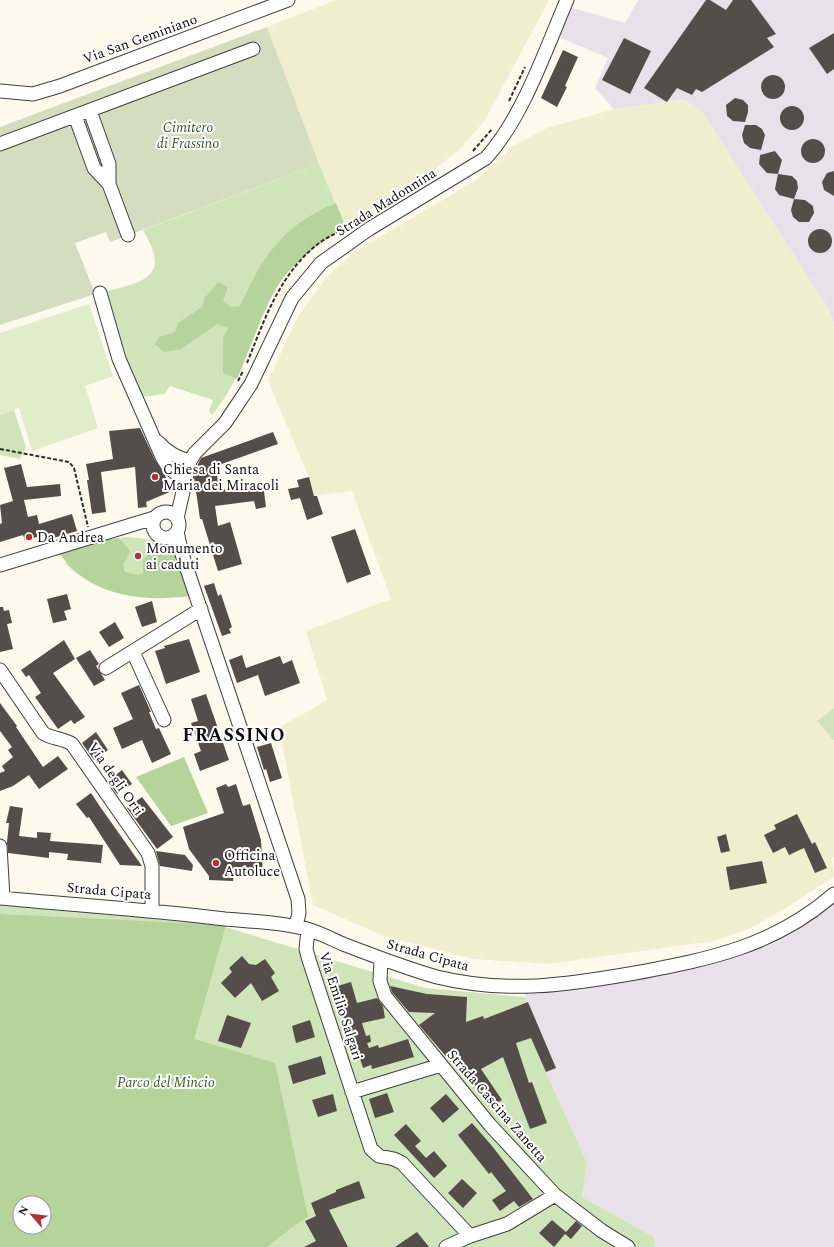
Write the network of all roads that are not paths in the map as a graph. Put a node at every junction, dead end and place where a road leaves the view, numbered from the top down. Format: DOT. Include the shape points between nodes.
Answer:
graph roads {
  1 [pos="288,0"];
  2 [pos="567,0"];
  3 [pos="252,49"];
  4 [pos="0,91"];
  5 [pos="90,110"];
  6 [pos="75,116"];
  7 [pos="0,144"];
  8 [pos="109,184"];
  9 [pos="128,235"];
  10 [pos="100,293"];
  11 [pos="156,440"];
  12 [pos="190,461"];
  13 [pos="185,481"];
  14 [pos="172,515"];
  15 [pos="154,518"];
  16 [pos="122,529"];
  17 [pos="167,535"];
  18 [pos="0,564"];
  19 [pos="201,609"];
  20 [pos="133,652"];
  21 [pos="106,668"];
  22 [pos="0,670"];
  23 [pos="164,720"];
  24 [pos="0,846"];
  25 [pos="834,894"];
  26 [pos="2,898"];
  27 [pos="152,911"];
  28 [pos="302,928"];
  29 [pos="381,959"];
  30 [pos="441,1065"];
  31 [pos="352,1092"];
  32 [pos="554,1195"];
  33 [pos="470,1236"];
  34 [pos="446,1247"];
  35 [pos="628,1247"];
  1 -- 4 [label="street, Via San Geminiano" via="60,86 33,94"];
  2 -- 12 [label="street, Strada Madonnina" via="516,115 501,142 475,166 369,229 321,263 292,298 251,384 225,423"];
  3 -- 5 [label="street"];
  5 -- 6 [label="street"];
  5 -- 8 [label="street" via="109,164"];
  6 -- 7 [label="street"];
  6 -- 8 [label="street" via="94,168"];
  8 -- 9 [label="street"];
  10 -- 11 [label="street" via="119,359"];
  11 -- 12 [label="street" via="180,459"];
  11 -- 13 [label="street" via="168,467"];
  12 -- 13 [label="street"];
  13 -- 14 [label="street" via="181,508"];
  14 -- 15 [label="street" via="160,513"];
  14 -- 17 [label="street" via="179,524"];
  15 -- 16 [label="street"];
  15 -- 17 [label="street" via="152,526"];
  16 -- 17 [label="street"];
  16 -- 18 [label="street"];
  17 -- 19 [label="street, Via Emilio Salgari" via="182,554"];
  19 -- 20 [label="street"];
  19 -- 28 [label="street, Via Emilio Salgari" via="298,899"];
  20 -- 21 [label="street"];
  20 -- 23 [label="street"];
  22 -- 27 [label="street, Via degli Orti" via="43,733 72,744 148,853 152,866"];
  24 -- 26 [label="street"];
  25 -- 29 [label="street, Strada Cipata" via="797,922 743,948 683,964 574,983 530,987 476,984 438,977"];
  26 -- 27 [label="street, Strada Cipata"];
  27 -- 28 [label="street, Strada Cipata"];
  28 -- 29 [label="street, Strada Cipata"];
  28 -- 31 [label="street, Via Emilio Salgari" via="309,960"];
  29 -- 30 [label="street, Strada Cascina Zanetta" via="380,981 385,996"];
  30 -- 31 [label="street"];
  30 -- 32 [label="street, Strada Cascina Zanetta"];
  31 -- 33 [label="street, Via Emilio Salgari" via="371,1149 377,1155 402,1163"];
  32 -- 33 [label="street" via="507,1224"];
  32 -- 35 [label="street, Strada Cascina Zanetta"];
  33 -- 34 [label="street"];
}
